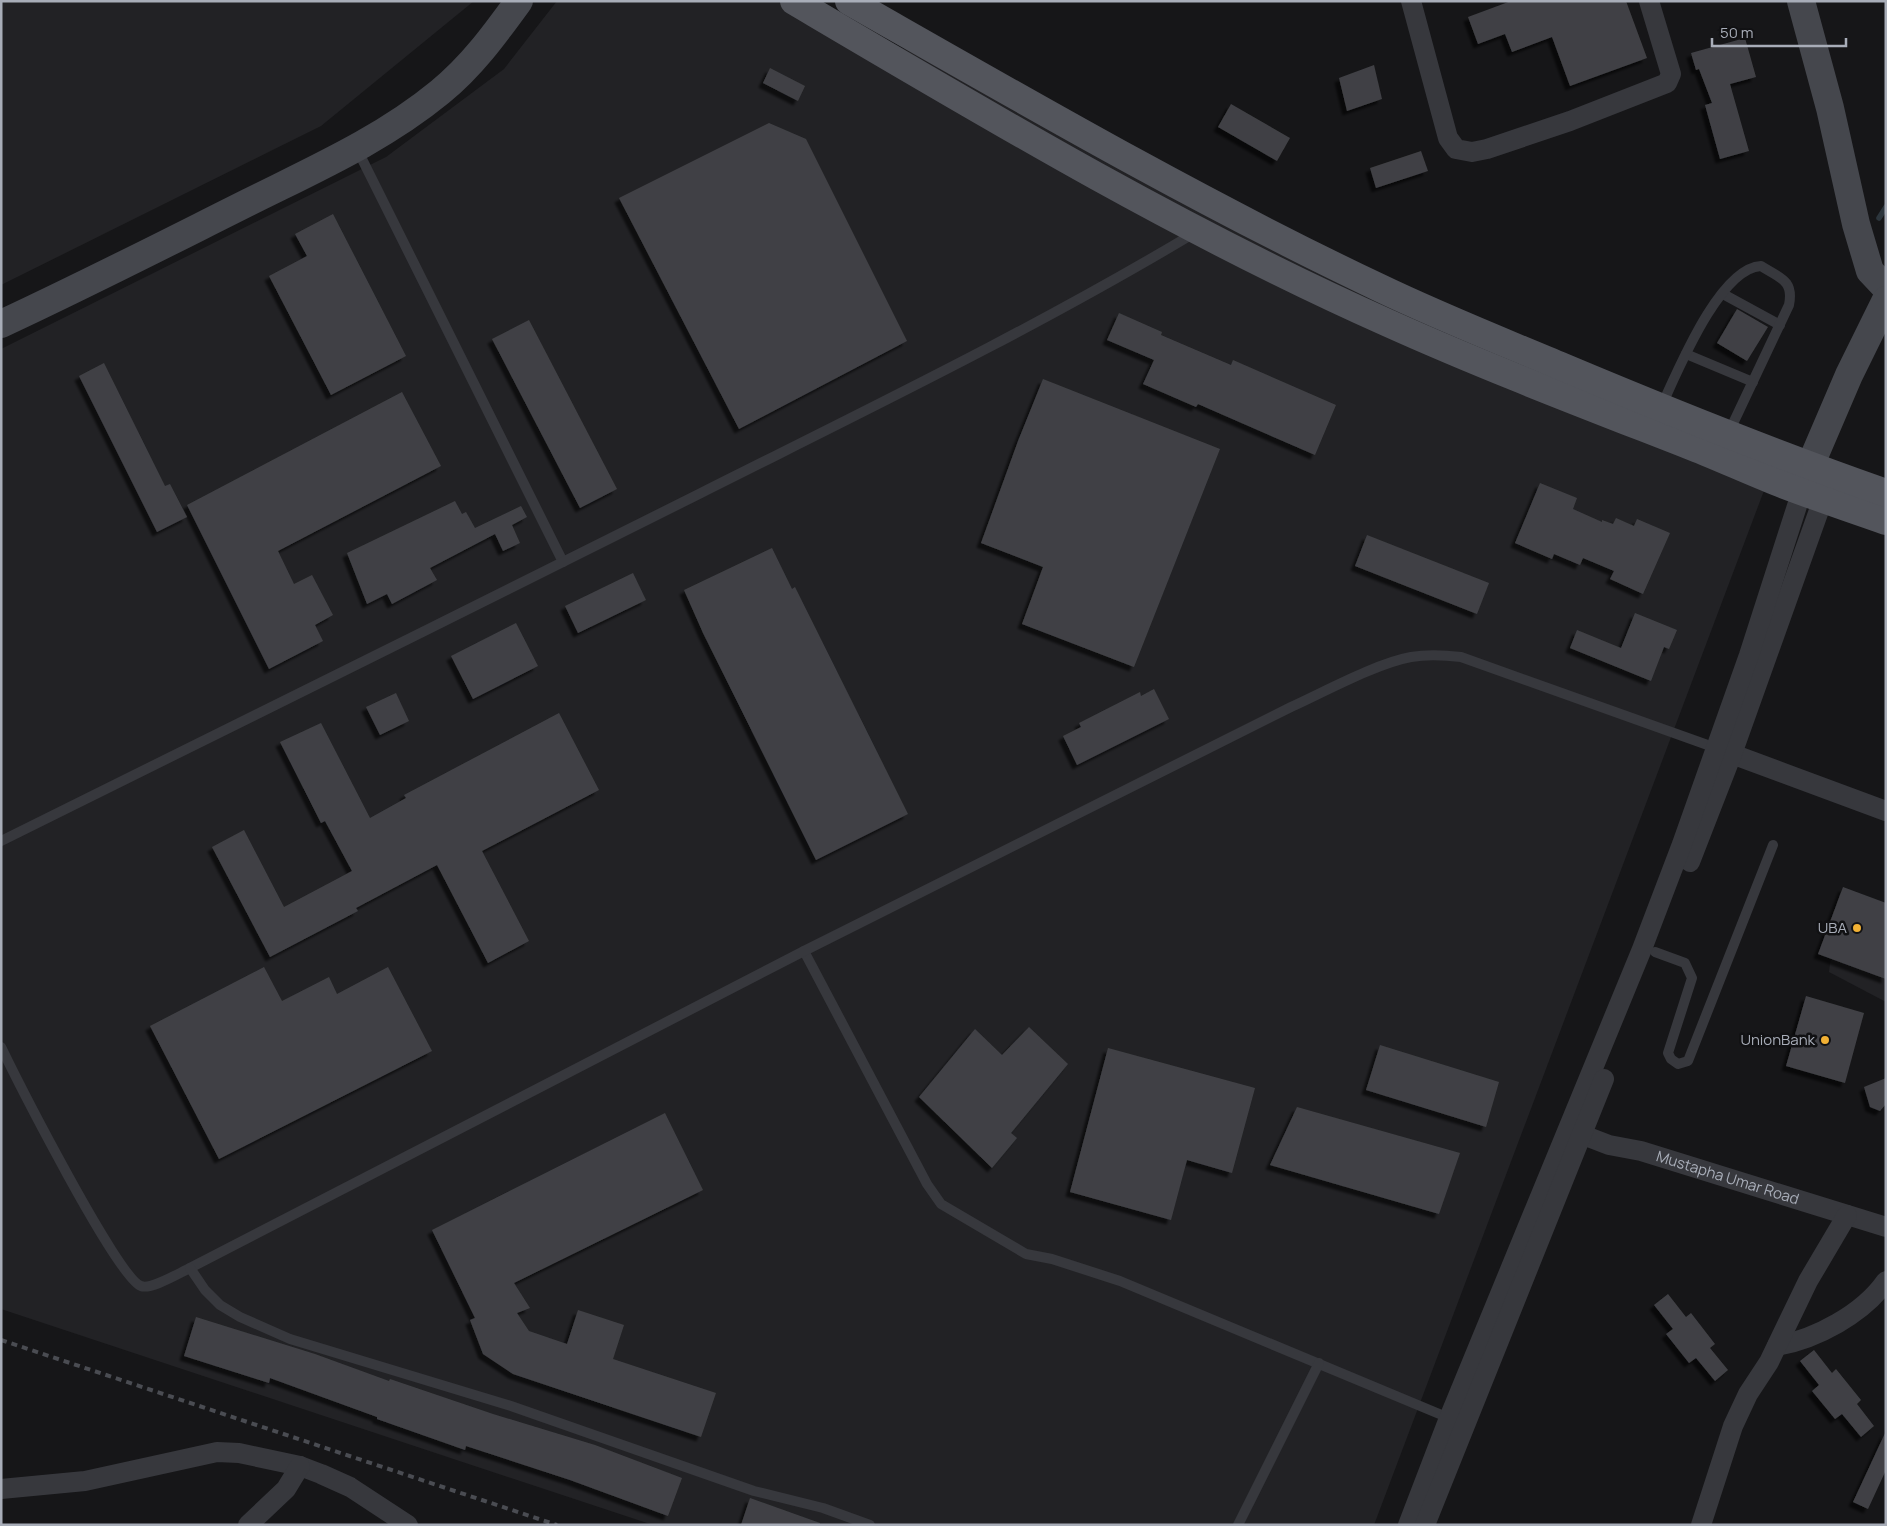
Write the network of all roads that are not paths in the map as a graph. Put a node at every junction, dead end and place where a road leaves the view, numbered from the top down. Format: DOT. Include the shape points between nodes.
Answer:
graph roads {
  1 [pos="519,1"];
  2 [pos="794,1"];
  3 [pos="850,1"];
  4 [pos="1411,1"];
  5 [pos="1650,1"];
  6 [pos="1801,1"];
  7 [pos="356,148"];
  8 [pos="1199,230"];
  9 [pos="1880,285"];
  10 [pos="1722,294"];
  11 [pos="1,324"];
  12 [pos="1780,325"];
  13 [pos="1686,354"];
  14 [pos="1753,382"];
  15 [pos="1660,409"];
  16 [pos="1728,436"];
  17 [pos="1797,475"];
  18 [pos="1886,493"];
  19 [pos="1886,521"];
  20 [pos="563,562"];
  21 [pos="1724,751"];
  22 [pos="1886,811"];
  23 [pos="1,841"];
  24 [pos="1773,845"];
  25 [pos="804,951"];
  26 [pos="1655,952"];
  27 [pos="1,1047"];
  28 [pos="1575,1132"];
  29 [pos="1847,1214"];
  30 [pos="1886,1227"];
  31 [pos="190,1268"];
  32 [pos="1886,1281"];
  33 [pos="1777,1346"];
  34 [pos="1319,1363"];
  35 [pos="1449,1418"];
  36 [pos="300,1466"];
  37 [pos="1,1489"];
  38 [pos="254,1523"];
  39 [pos="408,1525"];
  40 [pos="870,1525"];
  41 [pos="1238,1525"];
  42 [pos="1408,1525"];
  43 [pos="1425,1525"];
  44 [pos="1701,1525"];
  1 -- 7 [label="main road" via="482,52 440,92"];
  2 -- 8 [label="main road" via="938,87"];
  3 -- 15 [label="main road" via="999,87 1284,240 1463,326"];
  4 -- 5 [label="street" via="1448,138 1456,149 1472,152 1570,121 1667,84 1671,74"];
  6 -- 9 [label="main road" via="1830,108 1856,224"];
  7 -- 11 [label="main road"];
  7 -- 20 [label="lane"];
  8 -- 17 [label="main road" via="1387,323 1549,393 1692,446"];
  8 -- 20 [label="lane" via="1103,287"];
  9 -- 17 [label="main road" via="1849,375"];
  10 -- 12 [label="lane"];
  10 -- 12 [label="lane" via="1744,271 1762,266 1788,283 1792,291"];
  10 -- 13 [label="lane" via="1704,318"];
  12 -- 14 [label="lane"];
  13 -- 14 [label="lane"];
  13 -- 15 [label="lane"];
  14 -- 16 [label="lane"];
  15 -- 16 [label="main road"];
  16 -- 17 [label="main road"];
  17 -- 18 [label="main road"];
  17 -- 19 [label="main road"];
  17 -- 21 [label="street" via="1776,572"];
  20 -- 23 [label="lane"];
  21 -- 22 [label="street"];
  21 -- 25 [label="lane" via="1461,657 1409,657 1291,707"];
  21 -- 26 [label="street"];
  21 -- 28 [label="street" via="1642,949"];
  24 -- 26 [label="lane" via="1688,1062 1678,1064 1668,1053 1692,978 1685,963"];
  25 -- 31 [label="lane"];
  25 -- 34 [label="lane" via="927,1184 941,1204 1026,1254 1120,1281"];
  26 -- 28 [label="street"];
  27 -- 31 [label="lane" via="76,1190 133,1281 148,1287"];
  28 -- 29 [label="street, Mustapha Umar Road" via="1609,1145 1642,1151"];
  28 -- 35 [label="street"];
  28 -- 43 [label="street"];
  29 -- 30 [label="street, Mustapha Umar Road"];
  29 -- 33 [label="street" via="1808,1281"];
  31 -- 40 [label="lane" via="220,1305 290,1339 511,1406 754,1491 823,1508"];
  32 -- 33 [label="street" via="1877,1294 1839,1321 1813,1335"];
  33 -- 44 [label="street" via="1733,1426"];
  34 -- 35 [label="lane"];
  34 -- 41 [label="lane"];
  35 -- 42 [label="street"];
  36 -- 37 [label="street" via="217,1452 85,1481"];
  36 -- 38 [label="street" via="286,1489"];
  36 -- 39 [label="street" via="350,1487"];
}
